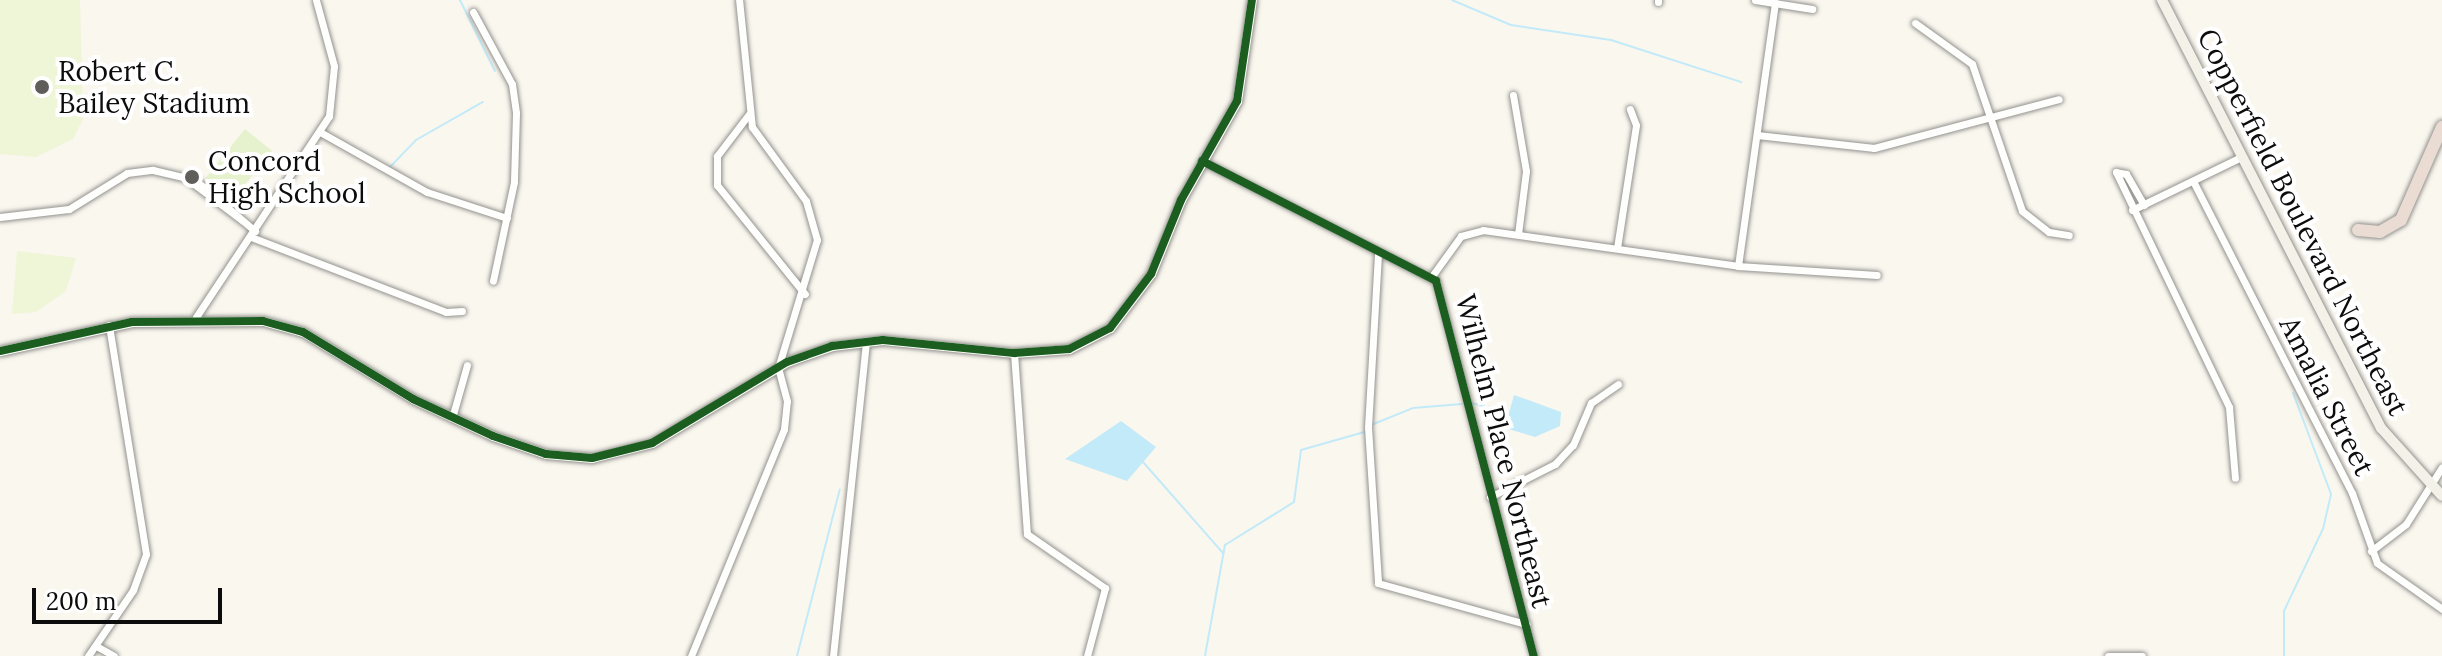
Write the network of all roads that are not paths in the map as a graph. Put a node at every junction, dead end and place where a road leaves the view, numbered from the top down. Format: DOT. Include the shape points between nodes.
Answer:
graph roads {
  1 [pos="316,0"];
  2 [pos="739,0"];
  3 [pos="1252,0"];
  4 [pos="1755,0"];
  5 [pos="2162,0"];
  6 [pos="1775,3"];
  7 [pos="1812,9"];
  8 [pos="473,12"];
  9 [pos="1915,23"];
  10 [pos="1513,95"];
  11 [pos="2059,99"];
  12 [pos="1630,109"];
  13 [pos="749,114"];
  14 [pos="1990,122"];
  15 [pos="2442,127"];
  16 [pos="320,132"];
  17 [pos="1757,135"];
  18 [pos="2243,156"];
  19 [pos="1202,161"];
  20 [pos="2193,181"];
  21 [pos="2144,205"];
  22 [pos="2132,210"];
  23 [pos="0,217"];
  24 [pos="507,218"];
  25 [pos="2358,230"];
  26 [pos="253,234"];
  27 [pos="1518,234"];
  28 [pos="2069,235"];
  29 [pos="1617,248"];
  30 [pos="1378,254"];
  31 [pos="1738,266"];
  32 [pos="1877,275"];
  33 [pos="1432,276"];
  34 [pos="493,281"];
  35 [pos="805,294"];
  36 [pos="462,311"];
  37 [pos="196,317"];
  38 [pos="109,325"];
  39 [pos="866,341"];
  40 [pos="0,351"];
  41 [pos="1014,353"];
  42 [pos="467,365"];
  43 [pos="778,368"];
  44 [pos="1618,384"];
  45 [pos="452,418"];
  46 [pos="2442,467"];
  47 [pos="2235,478"];
  48 [pos="2436,481"];
  49 [pos="2442,496"];
  50 [pos="1490,497"];
  51 [pos="2371,551"];
  52 [pos="2442,609"];
  53 [pos="1526,624"];
  54 [pos="98,647"];
  55 [pos="88,656"];
  56 [pos="114,656"];
  57 [pos="691,656"];
  58 [pos="833,656"];
  59 [pos="1087,656"];
  60 [pos="1534,656"];
  61 [pos="2108,656"];
  62 [pos="2142,656"];
  1 -- 16 [label="street" via="334,66 334,96"];
  2 -- 13 [label="street" via="753,79"];
  3 -- 19 [label="street" via="1237,101"];
  4 -- 6 [label="street"];
  5 -- 18 [label="main road, Copperfield Boulevard Northeast"];
  6 -- 7 [label="street"];
  6 -- 17 [label="street"];
  8 -- 24 [label="street" via="512,84 514,182"];
  9 -- 14 [label="street" via="1972,64"];
  10 -- 27 [label="street" via="1526,176"];
  11 -- 14 [label="street"];
  12 -- 29 [label="street" via="1636,125"];
  13 -- 35 [label="street" via="813,215 815,256"];
  13 -- 35 [label="street" via="717,156 717,185"];
  14 -- 17 [label="street" via="1874,148"];
  14 -- 28 [label="street" via="2019,207 2037,225"];
  15 -- 25 [label="highway" via="2401,220 2380,232"];
  16 -- 24 [label="street" via="427,192"];
  16 -- 26 [label="street"];
  17 -- 31 [label="street"];
  18 -- 20 [label="street"];
  18 -- 48 [label="main road, Copperfield Boulevard Northeast" via="2381,428"];
  19 -- 30 [label="street, Wilhelm Place Northeast"];
  19 -- 41 [label="street" via="1129,309 1076,347"];
  20 -- 21 [label="street"];
  20 -- 51 [label="street, Amalia Street" via="2352,493"];
  21 -- 22 [label="street"];
  21 -- 22 [label="street" via="2126,174 2116,172"];
  22 -- 47 [label="street" via="2229,407"];
  23 -- 26 [label="street" via="69,209 135,171 186,178"];
  24 -- 34 [label="street"];
  26 -- 36 [label="street" via="446,312"];
  26 -- 37 [label="street"];
  27 -- 29 [label="street"];
  27 -- 33 [label="street" via="1461,236"];
  29 -- 31 [label="street"];
  30 -- 33 [label="street, Wilhelm Place Northeast"];
  30 -- 53 [label="street" via="1368,427 1378,583"];
  31 -- 32 [label="street"];
  33 -- 50 [label="street, Wilhelm Place Northeast" via="1445,304"];
  35 -- 43 [label="street"];
  37 -- 38 [label="street"];
  37 -- 45 [label="street" via="295,329"];
  38 -- 40 [label="street"];
  38 -- 54 [label="street" via="146,554"];
  39 -- 41 [label="street"];
  39 -- 43 [label="street"];
  39 -- 58 [label="street"];
  41 -- 59 [label="street" via="1027,534 1105,588"];
  42 -- 45 [label="street"];
  43 -- 45 [label="street" via="671,433 613,455 546,454"];
  43 -- 57 [label="street" via="787,401 784,429"];
  44 -- 50 [label="street" via="1591,403 1573,445 1555,464"];
  46 -- 48 [label="street"];
  48 -- 49 [label="main road, Copperfield Boulevard Northeast"];
  48 -- 51 [label="street" via="2406,524"];
  50 -- 53 [label="street, Wilhelm Place Northeast"];
  51 -- 52 [label="street"];
  53 -- 60 [label="street, Wilhelm Place Northeast"];
  54 -- 55 [label="street"];
  54 -- 56 [label="street"];
  61 -- 62 [label="street"];
}
